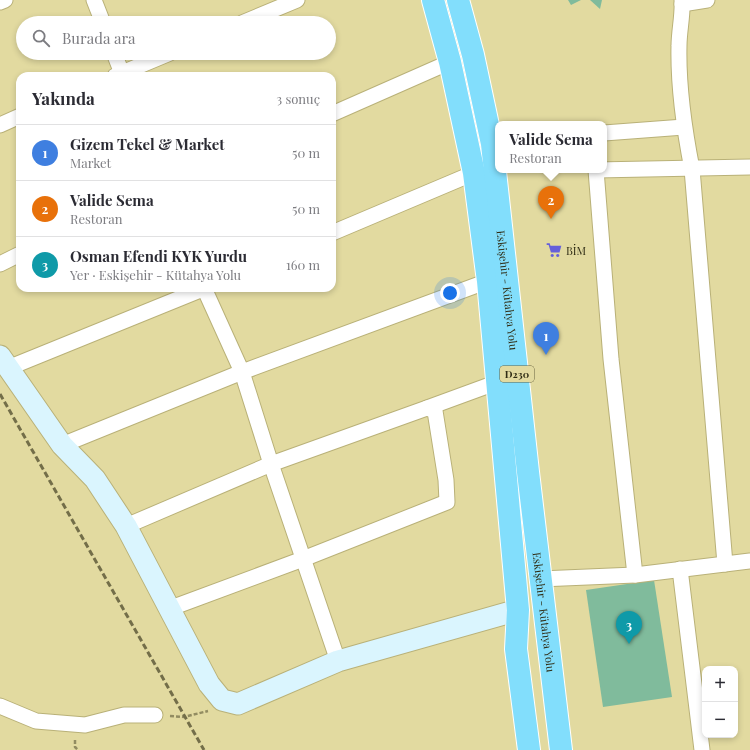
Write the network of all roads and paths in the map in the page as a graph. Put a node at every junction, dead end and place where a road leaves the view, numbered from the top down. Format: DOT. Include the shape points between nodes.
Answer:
graph roads {
  1 [pos="5,0"];
  2 [pos="94,0"];
  3 [pos="297,0"];
  4 [pos="433,0"];
  5 [pos="458,0"];
  6 [pos="707,0"];
  7 [pos="0,2"];
  8 [pos="682,2"];
  9 [pos="100,16"];
  10 [pos="259,16"];
  11 [pos="116,60"];
  12 [pos="154,60"];
  13 [pos="450,62"];
  14 [pos="119,72"];
  15 [pos="127,72"];
  16 [pos="336,112"];
  17 [pos="16,118"];
  18 [pos="0,124"];
  19 [pos="684,127"];
  20 [pos="607,133"];
  21 [pos="495,143"];
  22 [pos="750,167"];
  23 [pos="692,169"];
  24 [pos="607,170"];
  25 [pos="474,172"];
  26 [pos="498,173"];
  27 [pos="596,173"];
  28 [pos="336,231"];
  29 [pos="16,256"];
  30 [pos="0,264"];
  31 [pos="488,281"];
  32 [pos="193,292"];
  33 [pos="206,292"];
  34 [pos="4,362"];
  35 [pos="242,372"];
  36 [pos="498,382"];
  37 [pos="427,408"];
  38 [pos="62,445"];
  39 [pos="271,464"];
  40 [pos="126,526"];
  41 [pos="303,559"];
  42 [pos="750,561"];
  43 [pos="725,564"];
  44 [pos="680,569"];
  45 [pos="635,575"];
  46 [pos="540,579"];
  47 [pos="171,608"];
  48 [pos="518,610"];
  49 [pos="338,661"];
  50 [pos="238,704"];
  51 [pos="0,706"];
  52 [pos="155,715"];
  53 [pos="529,750"];
  54 [pos="561,750"];
  55 [pos="702,750"];
  1 -- 7 [label="street"];
  2 -- 9 [label="street"];
  3 -- 10 [label="street"];
  4 -- 13 [label="highway, Eskişehir - Kütahya Yolu / D230"];
  5 -- 21 [label="highway, Eskişehir - Kütahya Yolu / D230"];
  6 -- 8 [label="street"];
  8 -- 19 [label="street" via="678,46"];
  11 -- 14 [label="street"];
  12 -- 15 [label="street"];
  13 -- 16 [label="street"];
  13 -- 25 [label="highway, Eskişehir - Kütahya Yolu / D230"];
  17 -- 18 [label="street"];
  19 -- 20 [label="street"];
  19 -- 23 [label="street"];
  22 -- 23 [label="street"];
  23 -- 24 [label="street"];
  23 -- 43 [label="street"];
  25 -- 28 [label="street"];
  25 -- 31 [label="highway, Eskişehir - Kütahya Yolu / D230"];
  26 -- 46 [label="highway, Eskişehir - Kütahya Yolu / D230"];
  27 -- 45 [label="street" via="611,359"];
  29 -- 30 [label="street"];
  31 -- 35 [label="street"];
  31 -- 36 [label="highway, Eskişehir - Kütahya Yolu / D230"];
  32 -- 34 [label="street"];
  33 -- 35 [label="street"];
  34 -- 38 [label="street"];
  35 -- 38 [label="street"];
  35 -- 39 [label="street"];
  36 -- 37 [label="street"];
  36 -- 48 [label="highway, Eskişehir - Kütahya Yolu / D230"];
  37 -- 39 [label="street"];
  37 -- 41 [label="street" via="436,411 447,502"];
  38 -- 40 [label="street" via="95,479"];
  39 -- 40 [label="street"];
  39 -- 41 [label="street"];
  40 -- 47 [label="street"];
  41 -- 47 [label="street"];
  41 -- 49 [label="street"];
  42 -- 43 [label="street"];
  43 -- 44 [label="street"];
  44 -- 45 [label="street"];
  44 -- 55 [label="street"];
  45 -- 46 [label="street"];
  46 -- 54 [label="highway, Eskişehir - Kütahya Yolu / D230"];
  47 -- 50 [label="street" via="210,684 222,700"];
  48 -- 49 [label="street"];
  48 -- 53 [label="highway, Eskişehir - Kütahya Yolu / D230" via="516,649"];
  49 -- 50 [label="street"];
  50 -- 52 [label="path" via="184,717"];
  51 -- 52 [label="street" via="36,721 85,725 124,715"];
}
